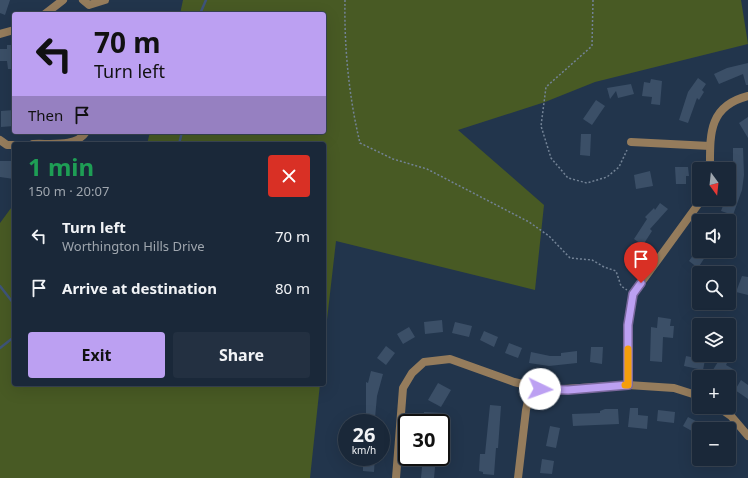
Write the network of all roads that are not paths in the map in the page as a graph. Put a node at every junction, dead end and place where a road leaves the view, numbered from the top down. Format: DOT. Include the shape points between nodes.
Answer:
graph roads {
  1 [pos="63,0"];
  2 [pos="84,0"];
  3 [pos="105,0"];
  4 [pos="48,12"];
  5 [pos="12,31"];
  6 [pos="0,34"];
  7 [pos="748,96"];
  8 [pos="85,134"];
  9 [pos="0,140"];
  10 [pos="72,142"];
  11 [pos="631,142"];
  12 [pos="12,145"];
  13 [pos="710,146"];
  14 [pos="710,162"];
  15 [pos="697,206"];
  16 [pos="628,385"];
  17 [pos="531,387"];
  18 [pos="692,394"];
  19 [pos="728,414"];
  20 [pos="748,436"];
  21 [pos="396,478"];
  22 [pos="518,478"];
  1 -- 4 [label="street"];
  2 -- 3 [label="street" via="89,5"];
  5 -- 6 [label="street"];
  7 -- 13 [label="street" via="730,102 721,110 710,133"];
  8 -- 10 [label="street"];
  9 -- 12 [label="street"];
  11 -- 13 [label="street"];
  13 -- 14 [label="street"];
  15 -- 16 [label="street" via="633,294 628,325"];
  16 -- 17 [label="street" via="568,390"];
  16 -- 18 [label="street" via="674,388"];
  17 -- 21 [label="street" via="450,359 424,362 412,373 402,388"];
  17 -- 22 [label="street"];
  19 -- 20 [label="street"];
}
